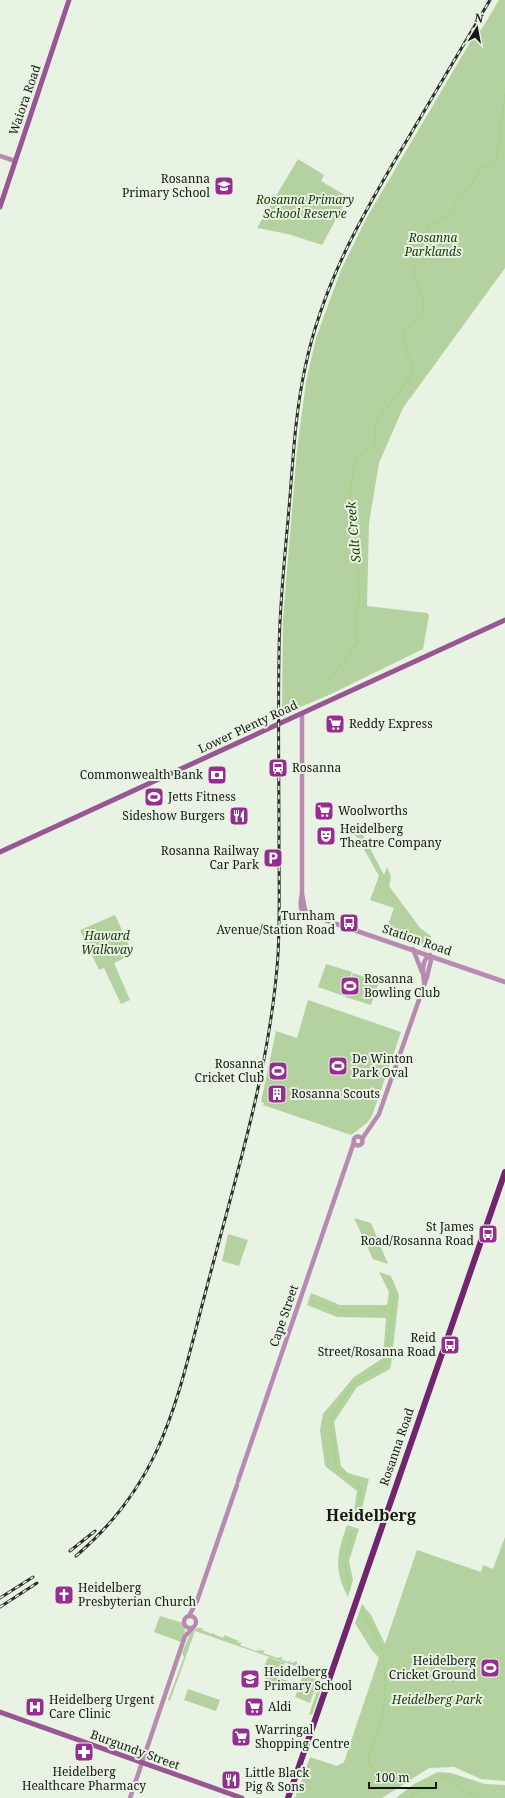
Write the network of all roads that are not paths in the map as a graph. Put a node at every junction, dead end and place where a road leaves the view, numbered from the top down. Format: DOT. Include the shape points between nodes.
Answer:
graph roads {
  1 [pos="70,0"];
  2 [pos="0,156"];
  3 [pos="16,161"];
  4 [pos="0,207"];
  5 [pos="505,620"];
  6 [pos="302,714"];
  7 [pos="0,852"];
  8 [pos="413,949"];
  9 [pos="430,955"];
  10 [pos="423,976"];
  11 [pos="505,982"];
  12 [pos="424,983"];
  13 [pos="369,1128"];
  14 [pos="356,1137"];
  15 [pos="362,1140"];
  16 [pos="356,1144"];
  17 [pos="505,1172"];
  18 [pos="197,1601"];
  19 [pos="189,1616"];
  20 [pos="195,1618"];
  21 [pos="185,1625"];
  22 [pos="193,1628"];
  23 [pos="186,1636"];
  24 [pos="0,1712"];
  25 [pos="142,1763"];
  26 [pos="130,1798"];
  27 [pos="242,1798"];
  28 [pos="288,1798"];
  1 -- 3 [label="main road, Waiora Road"];
  2 -- 3 [label="street"];
  3 -- 4 [label="main road, Waiora Road"];
  5 -- 6 [label="main road, Lower Plenty Road"];
  6 -- 7 [label="main road, Lower Plenty Road"];
  6 -- 8 [label="street, Station Road" via="302,909"];
  8 -- 9 [label="street, Station Road"];
  8 -- 10 [label="street"];
  9 -- 10 [label="street" via="425,960"];
  9 -- 11 [label="street, Station Road"];
  9 -- 12 [label="street" via="431,961"];
  10 -- 12 [label="street"];
  12 -- 13 [label="street" via="379,1114"];
  13 -- 14 [label="street"];
  13 -- 15 [label="street"];
  14 -- 15 [label="street"];
  14 -- 16 [label="street"];
  15 -- 16 [label="street" via="361,1144"];
  16 -- 18 [label="street, Cape Street"];
  17 -- 28 [label="highway, Rosanna Road"];
  18 -- 19 [label="street, Cape Street"];
  18 -- 20 [label="street, Cape Street"];
  19 -- 20 [label="street"];
  19 -- 21 [label="street" via="185,1620"];
  20 -- 22 [label="street" via="196,1624"];
  21 -- 22 [label="street"];
  21 -- 23 [label="street"];
  22 -- 23 [label="street"];
  23 -- 25 [label="street"];
  24 -- 25 [label="main road, Burgundy Street"];
  25 -- 26 [label="street"];
  25 -- 27 [label="main road, Burgundy Street"];
}
